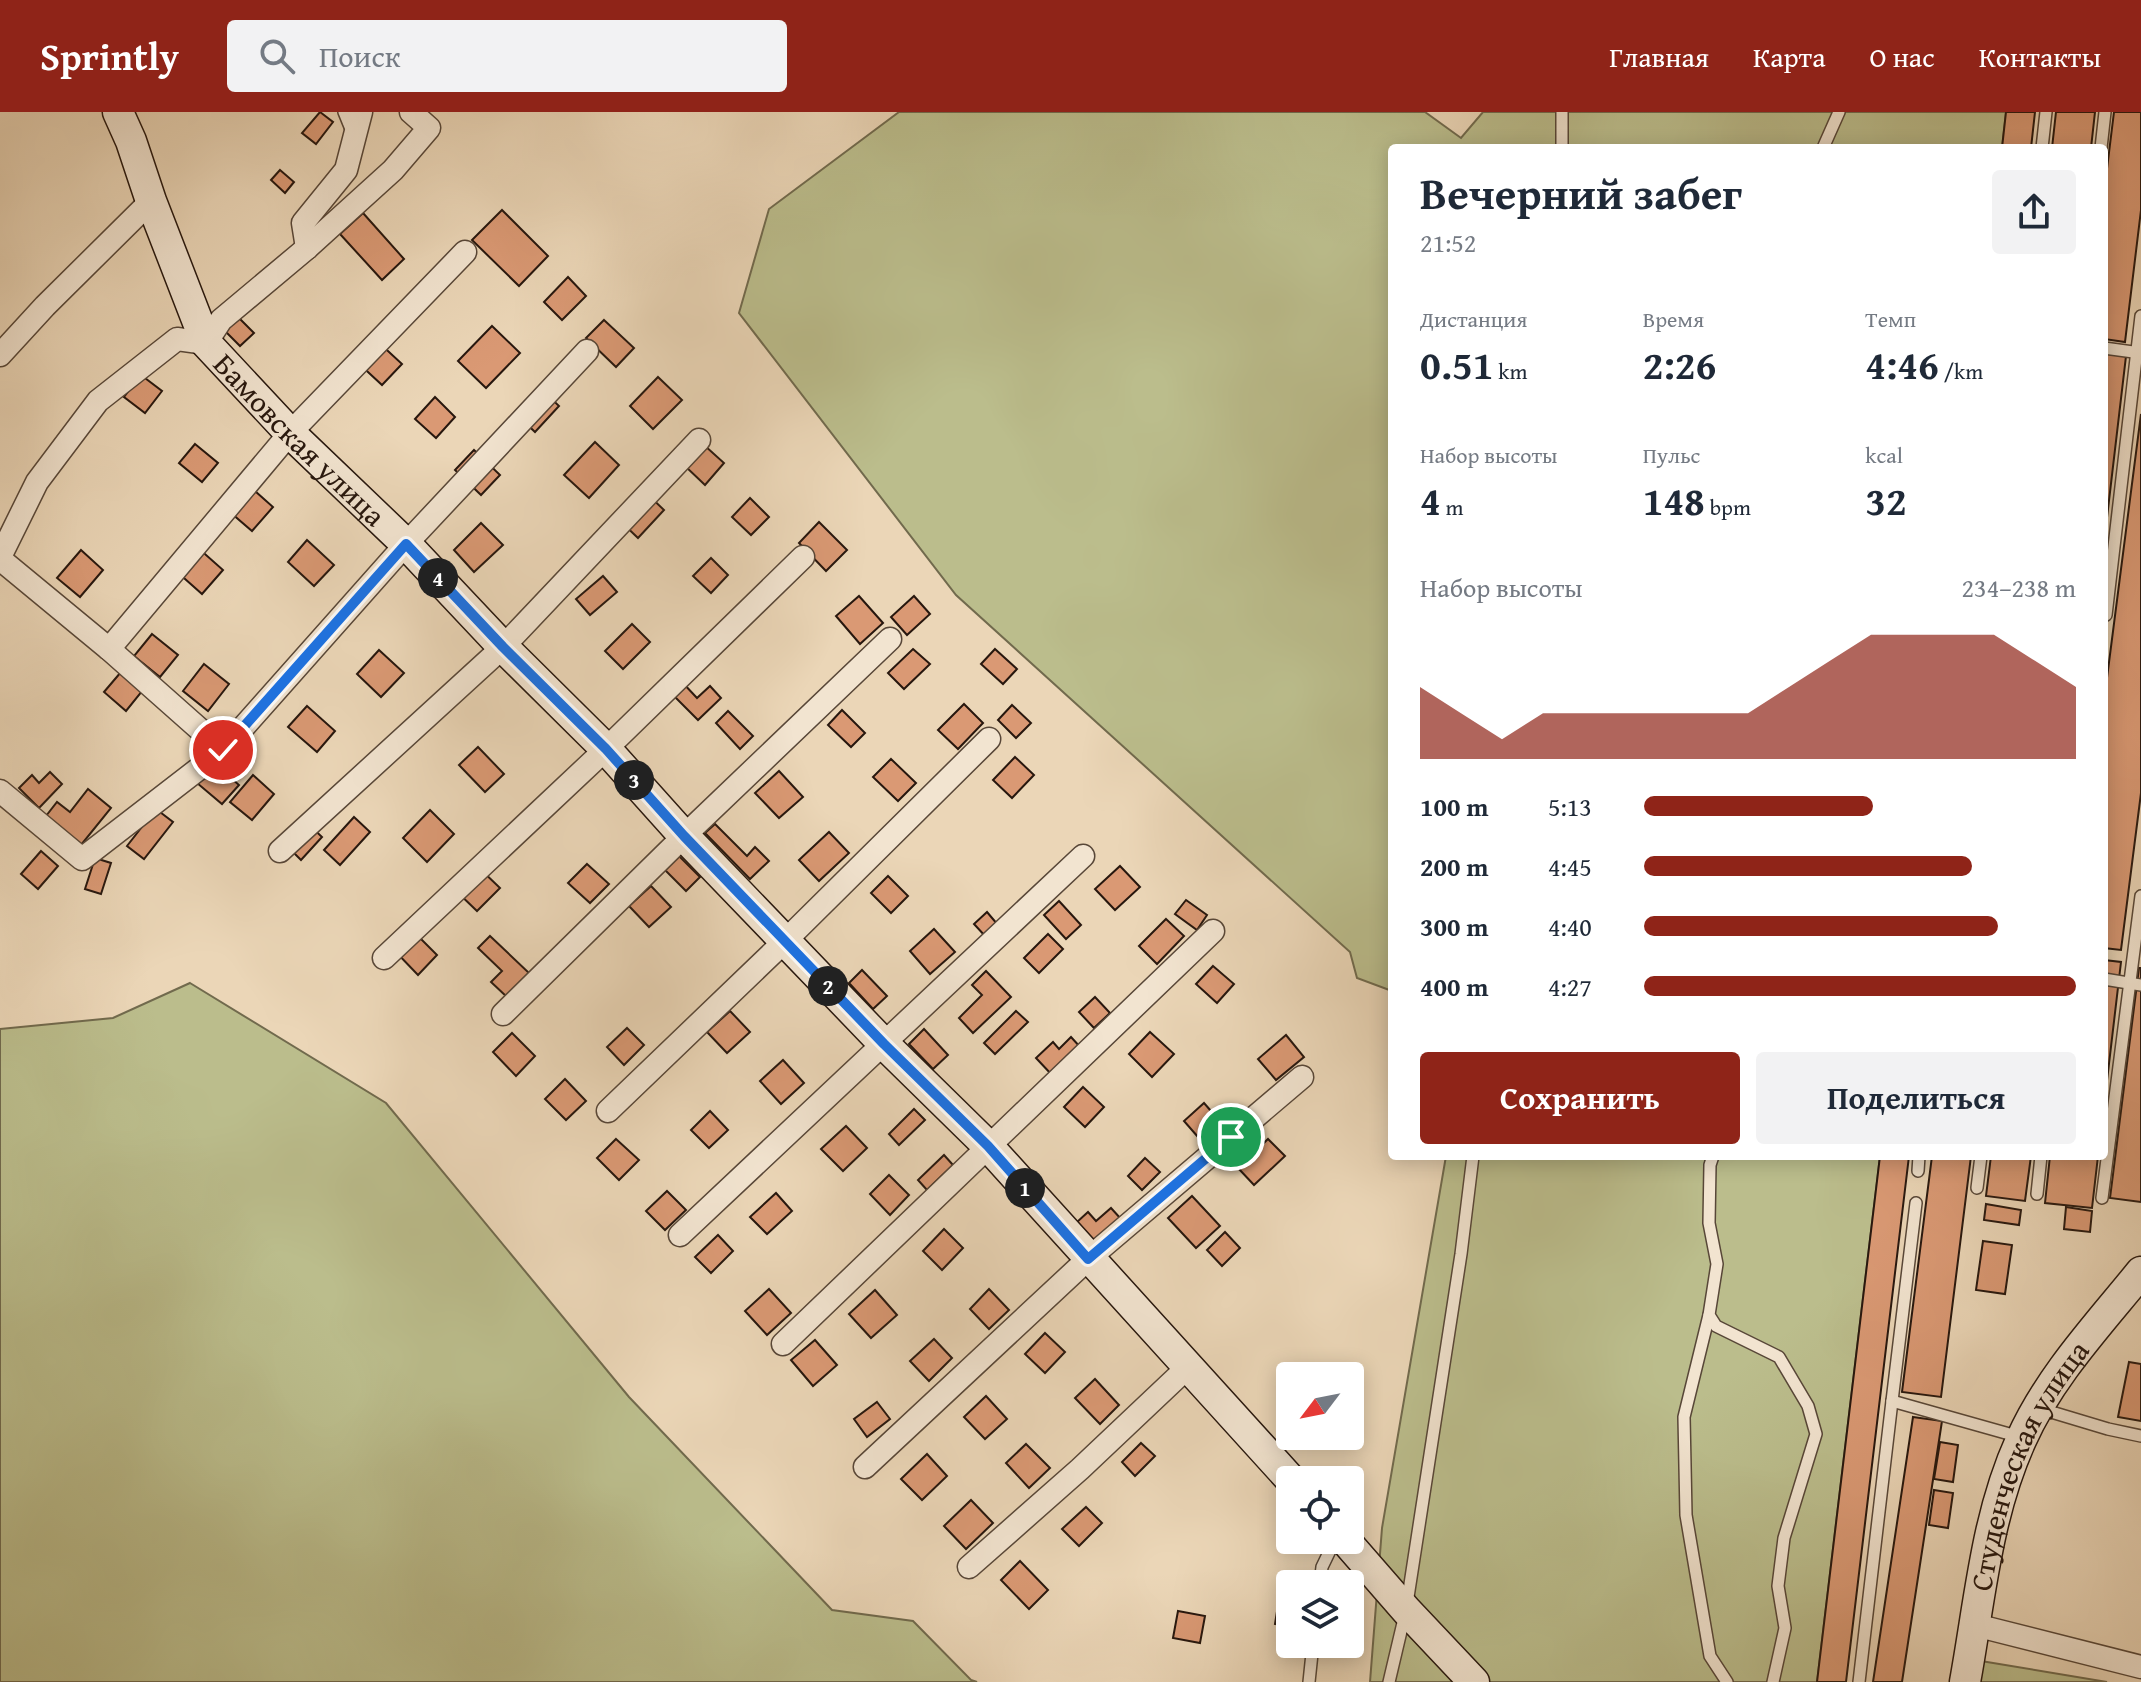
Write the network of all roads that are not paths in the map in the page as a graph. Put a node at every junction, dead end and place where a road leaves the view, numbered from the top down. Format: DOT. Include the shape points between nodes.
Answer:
graph roads {
  1 [pos="118,112"];
  2 [pos="344,112"];
  3 [pos="361,112"];
  4 [pos="411,112"];
  5 [pos="1562,112"];
  6 [pos="1839,112"];
  7 [pos="2046,112"];
  8 [pos="2105,112"];
  9 [pos="354,139"];
  10 [pos="1562,144"];
  11 [pos="1825,144"];
  12 [pos="2042,144"];
  13 [pos="2101,144"];
  14 [pos="151,201"];
  15 [pos="307,248"];
  16 [pos="465,252"];
  17 [pos="2141,316"];
  18 [pos="206,343"];
  19 [pos="2108,348"];
  20 [pos="587,351"];
  21 [pos="2139,352"];
  22 [pos="0,355"];
  23 [pos="290,433"];
  24 [pos="699,440"];
  25 [pos="406,544"];
  26 [pos="803,557"];
  27 [pos="0,558"];
  28 [pos="2108,599"];
  29 [pos="890,639"];
  30 [pos="503,647"];
  31 [pos="109,649"];
  32 [pos="989,739"];
  33 [pos="606,749"];
  34 [pos="223,750"];
  35 [pos="0,791"];
  36 [pos="684,836"];
  37 [pos="280,851"];
  38 [pos="1083,856"];
  39 [pos="2141,896"];
  40 [pos="1213,931"];
  41 [pos="785,941"];
  42 [pos="384,958"];
  43 [pos="2108,980"];
  44 [pos="2136,984"];
  45 [pos="503,1014"];
  46 [pos="884,1044"];
  47 [pos="1302,1077"];
  48 [pos="608,1111"];
  49 [pos="988,1146"];
  50 [pos="1473,1160"];
  51 [pos="1712,1160"];
  52 [pos="1919,1160"];
  53 [pos="1980,1160"];
  54 [pos="2041,1160"];
  55 [pos="1918,1171"];
  56 [pos="1977,1188"];
  57 [pos="2037,1194"];
  58 [pos="2102,1198"];
  59 [pos="1916,1203"];
  60 [pos="680,1235"];
  61 [pos="1088,1259"];
  62 [pos="2141,1272"];
  63 [pos="1709,1315"];
  64 [pos="783,1344"];
  65 [pos="1189,1366"];
  66 [pos="1892,1401"];
  67 [pos="2038,1408"];
  68 [pos="2141,1436"];
  69 [pos="2022,1438"];
  70 [pos="1278,1466"];
  71 [pos="865,1467"];
  72 [pos="1357,1554"];
  73 [pos="969,1567"];
  74 [pos="1406,1610"];
  75 [pos="1975,1625"];
  76 [pos="1312,1658"];
  77 [pos="2141,1667"];
  78 [pos="1309,1682"];
  79 [pos="1389,1682"];
  80 [pos="1474,1682"];
  81 [pos="1727,1682"];
  82 [pos="1773,1682"];
  83 [pos="1859,1682"];
  84 [pos="1965,1682"];
  1 -- 14 [label="street, Бамовская улица"];
  2 -- 9 [label="lane"];
  3 -- 9 [label="street"];
  4 -- 15 [label="street" via="429,128 393,170"];
  5 -- 10 [label="lane"];
  6 -- 11 [label="lane"];
  7 -- 12 [label="lane"];
  8 -- 13 [label="lane"];
  9 -- 15 [label="street" via="346,170 303,223"];
  14 -- 18 [label="street, Бамовская улица"];
  14 -- 22 [label="street"];
  15 -- 18 [label="street" via="221,320"];
  16 -- 23 [label="street"];
  17 -- 21 [label="lane"];
  18 -- 23 [label="street, Бамовская улица"];
  18 -- 27 [label="street" via="177,339 98,401 37,482"];
  19 -- 21 [label="lane"];
  20 -- 25 [label="street"];
  21 -- 28 [label="lane"];
  23 -- 25 [label="street, Бамовская улица"];
  23 -- 31 [label="street"];
  24 -- 30 [label="street"];
  25 -- 30 [label="street, Бамовская улица"];
  25 -- 34 [label="street"];
  26 -- 33 [label="street"];
  27 -- 31 [label="street"];
  29 -- 36 [label="street"];
  30 -- 33 [label="street, Бамовская улица"];
  30 -- 37 [label="street"];
  31 -- 34 [label="street"];
  32 -- 41 [label="street"];
  33 -- 36 [label="street, Бамовская улица"];
  33 -- 42 [label="street"];
  34 -- 35 [label="street" via="82,859"];
  36 -- 41 [label="street, Бамовская улица"];
  36 -- 45 [label="street"];
  38 -- 46 [label="street"];
  39 -- 44 [label="lane"];
  40 -- 49 [label="street"];
  41 -- 46 [label="street, Бамовская улица"];
  41 -- 48 [label="street"];
  43 -- 44 [label="lane"];
  44 -- 58 [label="lane"];
  46 -- 49 [label="street, Бамовская улица"];
  46 -- 60 [label="street"];
  47 -- 61 [label="street"];
  49 -- 61 [label="street, Бамовская улица"];
  49 -- 64 [label="street"];
  50 -- 74 [label="lane"];
  51 -- 63 [label="lane" via="1709,1223 1717,1264"];
  52 -- 55 [label="lane"];
  53 -- 56 [label="lane"];
  54 -- 57 [label="lane"];
  59 -- 66 [label="lane"];
  61 -- 65 [label="street, Бамовская улица"];
  61 -- 71 [label="street"];
  62 -- 67 [label="street, Студенческая улица" via="2060,1372"];
  63 -- 81 [label="lane" via="1684,1417 1686,1515 1710,1656"];
  63 -- 82 [label="lane" via="1716,1326 1779,1357 1808,1406 1816,1434 1784,1538 1778,1586 1785,1628"];
  65 -- 70 [label="street, Бамовская улица"];
  65 -- 73 [label="street"];
  66 -- 69 [label="lane"];
  66 -- 83 [label="lane"];
  67 -- 68 [label="lane"];
  67 -- 69 [label="street, Студенческая улица"];
  69 -- 75 [label="street, Студенческая улица" via="1989,1534"];
  72 -- 74 [label="street"];
  74 -- 79 [label="lane"];
  74 -- 80 [label="street"];
  75 -- 77 [label="street"];
  75 -- 84 [label="street, Студенческая улица"];
  76 -- 78 [label="lane"];
}
